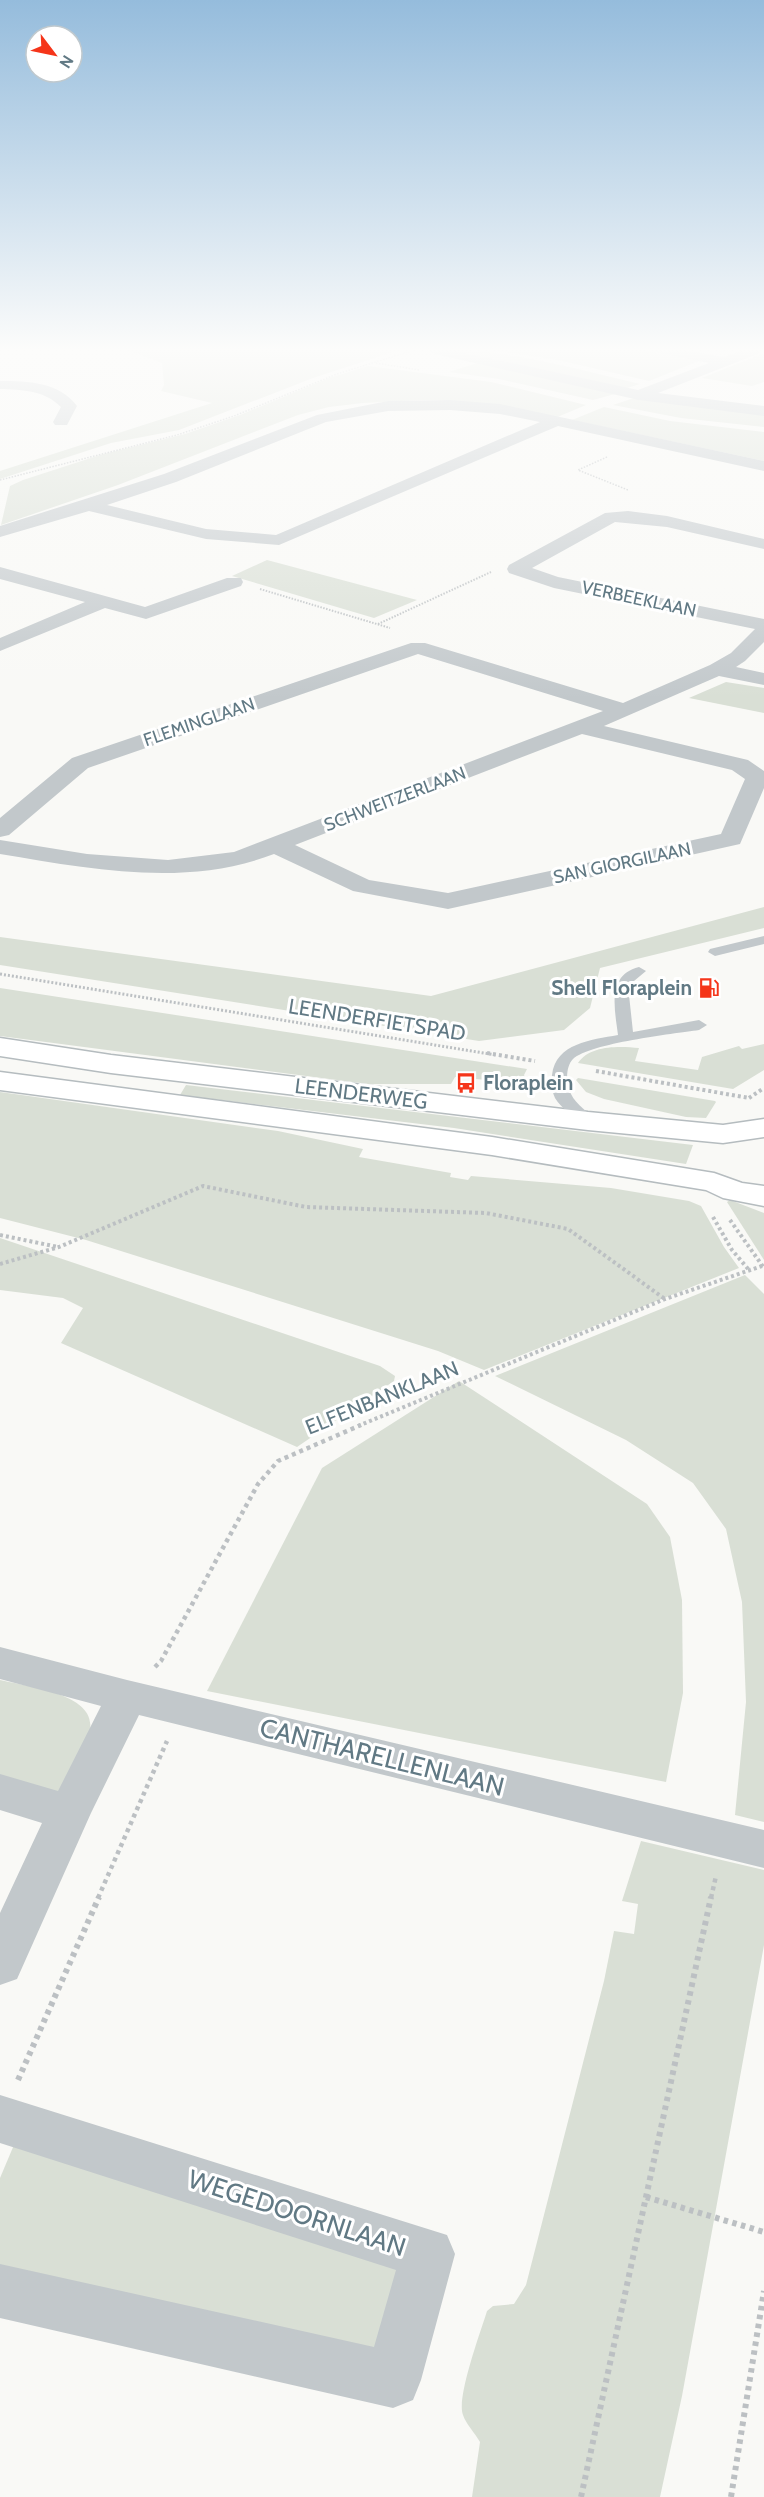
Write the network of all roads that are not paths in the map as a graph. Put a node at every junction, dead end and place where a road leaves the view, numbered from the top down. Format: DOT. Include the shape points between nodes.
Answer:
graph roads {
  1 [pos="199,467"];
  2 [pos="451,467"];
  3 [pos="88,507"];
  4 [pos="0,532"];
  5 [pos="764,544"];
  6 [pos="0,573"];
  7 [pos="234,582"];
  8 [pos="102,602"];
  9 [pos="764,625"];
  10 [pos="764,632"];
  11 [pos="0,645"];
  12 [pos="717,669"];
  13 [pos="764,679"];
  14 [pos="624,710"];
  15 [pos="582,727"];
  16 [pos="0,830"];
  17 [pos="275,845"];
  18 [pos="0,847"];
  19 [pos="759,943"];
  20 [pos="715,952"];
  21 [pos="639,971"];
  22 [pos="699,1025"];
  23 [pos="626,1038"];
  24 [pos="0,1047"];
  25 [pos="0,1081"];
  26 [pos="588,1121"];
  27 [pos="764,1128"];
  28 [pos="723,1134"];
  29 [pos="764,1146"];
  30 [pos="764,1183"];
  31 [pos="711,1195"];
  32 [pos="764,1196"];
  33 [pos="0,1663"];
  34 [pos="127,1696"];
  35 [pos="0,1792"];
  36 [pos="69,1813"];
  37 [pos="744,1845"];
  38 [pos="0,1964"];
  39 [pos="0,2119"];
  40 [pos="0,2291"];
  1 -- 3 [label="street"];
  2 -- 3 [label="street" via="279,540 226,538"];
  3 -- 4 [label="street"];
  5 -- 9 [label="street, VERBEEKLAAN" via="628,515 611,517 516,568 554,582"];
  6 -- 8 [label="street"];
  7 -- 8 [label="street" via="146,613"];
  8 -- 11 [label="street"];
  10 -- 12 [label="street, SCHWEITZERLAAN" via="738,657"];
  12 -- 13 [label="street"];
  12 -- 14 [label="street, SCHWEITZERLAAN"];
  14 -- 15 [label="street, SCHWEITZERLAAN"];
  14 -- 16 [label="street, FLEMINGLAAN" via="418,647 80,763"];
  15 -- 17 [label="street, SCHWEITZERLAAN"];
  15 -- 17 [label="street, SAN GIORGILAAN" via="740,765 758,777 731,839 448,901 362,886"];
  17 -- 18 [label="street, SCHWEITZERLAAN" via="238,859 168,867 87,861"];
  19 -- 20 [label="lane"];
  21 -- 23 [label="lane" via="627,979 621,995"];
  22 -- 23 [label="lane"];
  23 -- 26 [label="lane" via="574,1051 561,1065 563,1097"];
  24 -- 26 [label="main road, LEENDERWEG" via="111,1064"];
  25 -- 31 [label="main road, LEENDERWEG" via="492,1146"];
  26 -- 28 [label="main road, LEENDERWEG"];
  27 -- 28 [label="main road, LEENDERWEG"];
  28 -- 29 [label="main road, LEENDERWEG"];
  30 -- 31 [label="main road, LEENDERWEG" via="737,1179"];
  31 -- 32 [label="main road, LEENDERWEG" via="734,1191"];
  33 -- 34 [label="street, CANTHARELLENLAAN"];
  34 -- 36 [label="street"];
  34 -- 37 [label="street, CANTHARELLENLAAN"];
  35 -- 36 [label="street"];
  36 -- 38 [label="street"];
  39 -- 40 [label="street, WEGEDOORNLAAN" via="428,2254 393,2380"];
}
